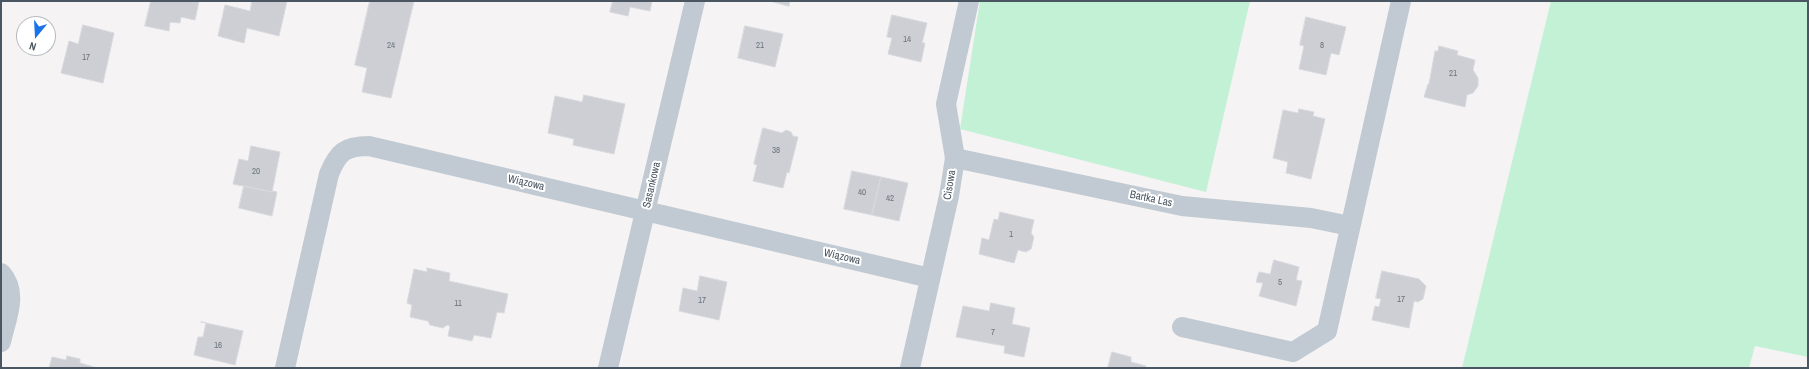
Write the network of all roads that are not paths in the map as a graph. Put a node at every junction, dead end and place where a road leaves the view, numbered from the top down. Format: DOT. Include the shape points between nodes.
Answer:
graph roads {
  1 [pos="695,1"];
  2 [pos="968,1"];
  3 [pos="1401,1"];
  4 [pos="954,158"];
  5 [pos="646,212"];
  6 [pos="1350,226"];
  7 [pos="1,273"];
  8 [pos="930,278"];
  9 [pos="1182,327"];
  10 [pos="1,342"];
  11 [pos="285,368"];
  12 [pos="608,368"];
  13 [pos="910,368"];
  1 -- 5 [label="street, Sasankowa"];
  2 -- 4 [label="street, Cisowa" via="946,104"];
  3 -- 6 [label="street"];
  4 -- 6 [label="street, Bartka Las" via="1182,206 1311,218"];
  4 -- 8 [label="street, Cisowa" via="949,196"];
  5 -- 8 [label="street, Wiązowa"];
  5 -- 11 [label="street, Wiązowa" via="369,146 356,146 345,150 334,161 329,174"];
  5 -- 12 [label="street, Sasankowa"];
  6 -- 9 [label="street" via="1327,331 1293,352"];
  7 -- 10 [label="street" via="7,280 12,294"];
  8 -- 13 [label="street, Cisowa"];
}
